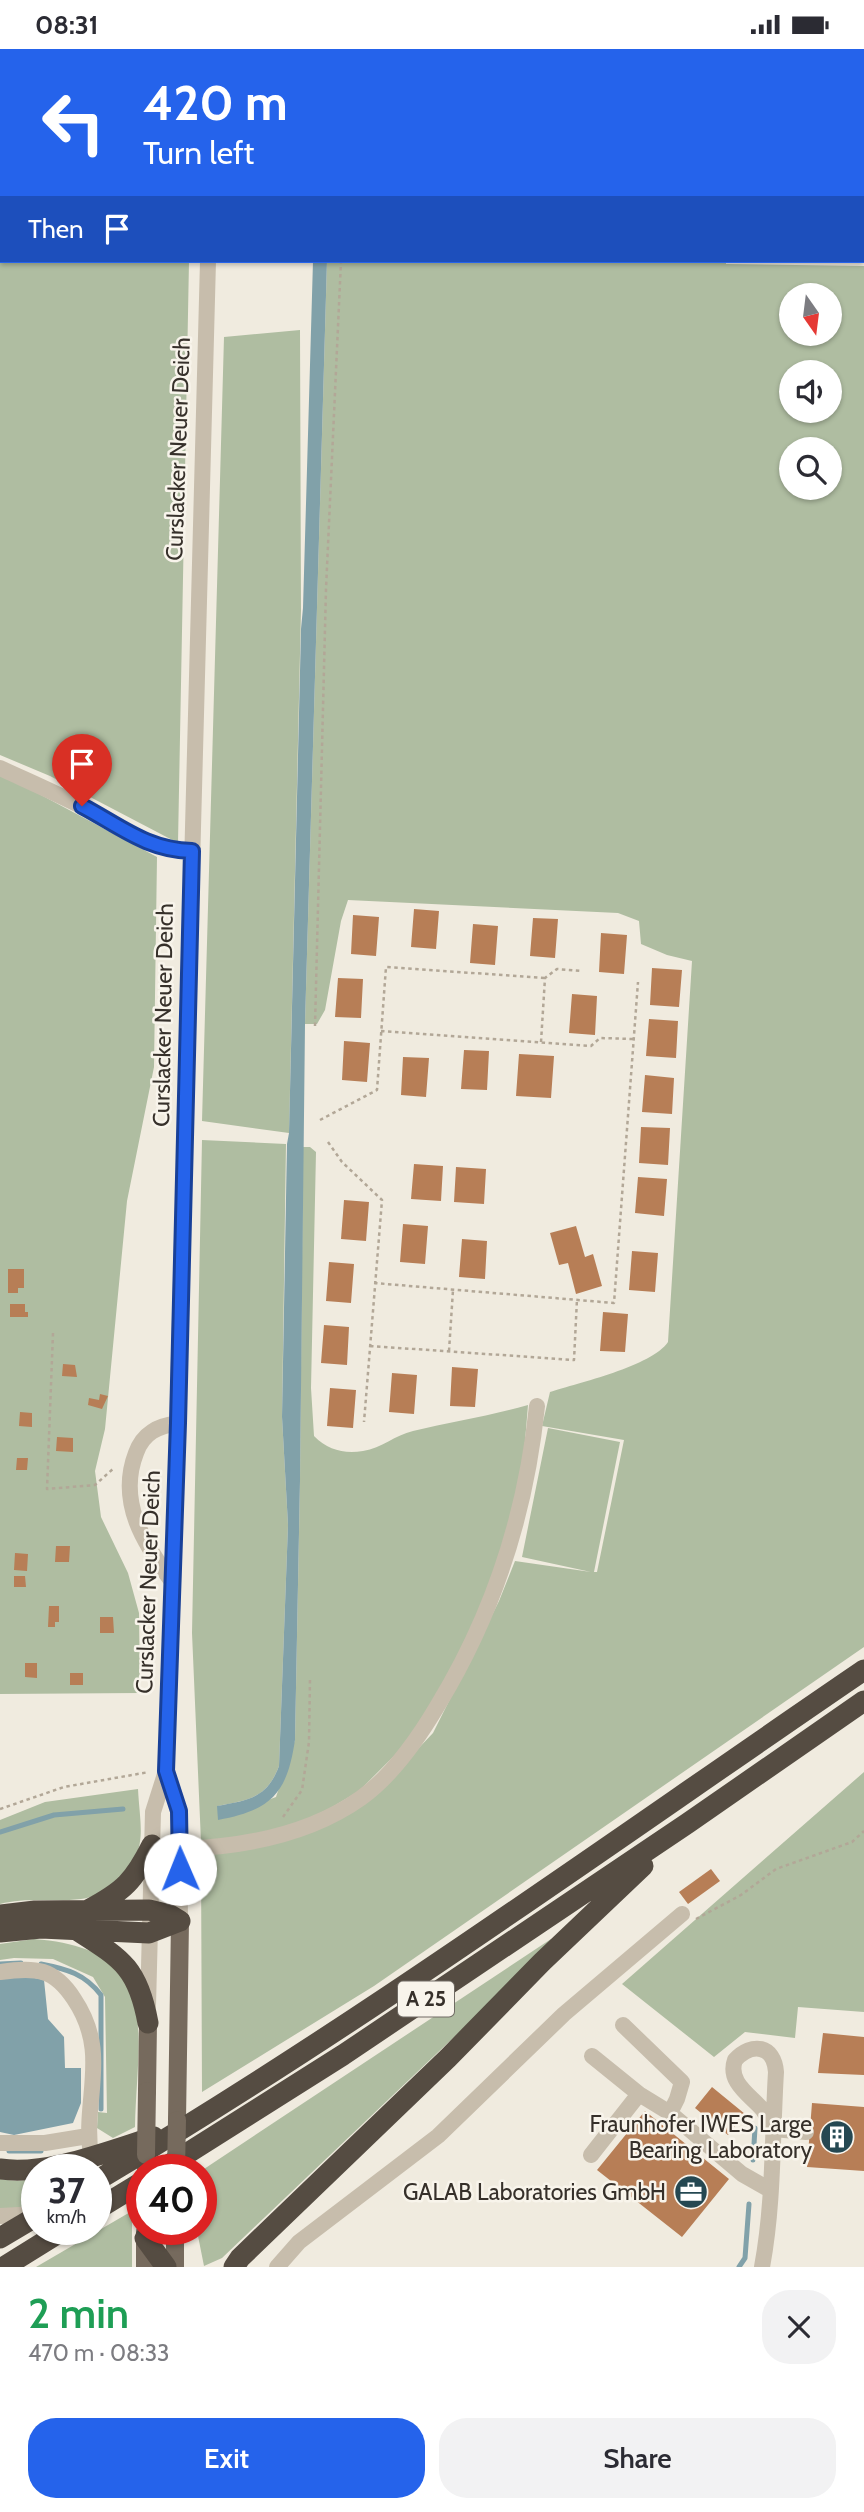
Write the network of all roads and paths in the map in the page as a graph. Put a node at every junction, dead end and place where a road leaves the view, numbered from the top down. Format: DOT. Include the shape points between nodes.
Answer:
graph roads {
  1 [pos="208,263"];
  2 [pos="341,263"];
  3 [pos="0,768"];
  4 [pos="192,851"];
  5 [pos="581,971"];
  6 [pos="545,978"];
  7 [pos="638,982"];
  8 [pos="315,1026"];
  9 [pos="381,1031"];
  10 [pos="633,1039"];
  11 [pos="541,1042"];
  12 [pos="320,1120"];
  13 [pos="328,1142"];
  14 [pos="374,1283"];
  15 [pos="453,1290"];
  16 [pos="577,1299"];
  17 [pos="53,1332"];
  18 [pos="370,1346"];
  19 [pos="449,1351"];
  20 [pos="537,1406"];
  21 [pos="364,1422"];
  22 [pos="178,1423"];
  23 [pos="116,1466"];
  24 [pos="173,1583"];
  25 [pos="864,1670"];
  26 [pos="310,1679"];
  27 [pos="864,1700"];
  28 [pos="166,1771"];
  29 [pos="0,1809"];
  30 [pos="688,1823"];
  31 [pos="864,1831"];
  32 [pos="261,1839"];
  33 [pos="152,1845"];
  34 [pos="180,1849"];
  35 [pos="149,1910"];
  36 [pos="682,1914"];
  37 [pos="0,1915"];
  38 [pos="81,1920"];
  39 [pos="180,1921"];
  40 [pos="0,1932"];
  41 [pos="149,1933"];
  42 [pos="0,1972"];
  43 [pos="148,2023"];
  44 [pos="623,2025"];
  45 [pos="592,2056"];
  46 [pos="639,2094"];
  47 [pos="670,2113"];
  48 [pos="186,2128"];
  49 [pos="774,2130"];
  50 [pos="806,2132"];
  51 [pos="0,2143"];
  52 [pos="89,2146"];
  53 [pos="146,2154"];
  54 [pos="176,2154"];
  55 [pos="186,2154"];
  56 [pos="591,2155"];
  57 [pos="0,2169"];
  58 [pos="112,2172"];
  59 [pos="770,2190"];
  60 [pos="21,2215"];
  61 [pos="0,2216"];
  62 [pos="21,2225"];
  63 [pos="0,2238"];
  64 [pos="39,2245"];
  65 [pos="145,2245"];
  66 [pos="152,2245"];
  67 [pos="175,2245"];
  68 [pos="233,2264"];
  69 [pos="4,2267"];
  70 [pos="145,2267"];
  71 [pos="166,2267"];
  72 [pos="174,2267"];
  73 [pos="278,2267"];
  74 [pos="762,2267"];
  1 -- 4 [label="street, Curslacker Neuer Deich"];
  2 -- 8 [label="path" via="326,589"];
  3 -- 4 [label="street" via="82,806 135,838 166,850"];
  4 -- 22 [label="street, Curslacker Neuer Deich"];
  5 -- 6 [label="path" via="557,969"];
  6 -- 9 [label="path" via="386,967"];
  6 -- 11 [label="path"];
  7 -- 10 [label="path"];
  9 -- 11 [label="path"];
  9 -- 12 [label="path" via="377,1090"];
  10 -- 11 [label="path" via="600,1038 591,1046"];
  10 -- 16 [label="path" via="614,1303"];
  13 -- 14 [label="path" via="382,1200"];
  14 -- 15 [label="path"];
  14 -- 18 [label="path"];
  15 -- 16 [label="path"];
  15 -- 19 [label="path"];
  16 -- 19 [label="path" via="573,1360"];
  17 -- 23 [label="path" via="47,1489 95,1485"];
  18 -- 19 [label="path"];
  18 -- 21 [label="path"];
  20 -- 32 [label="street" via="532,1456 503,1567 470,1649 426,1725 399,1761 362,1797 313,1824"];
  22 -- 24 [label="street, Curslacker Neuer Deich"];
  22 -- 24 [label="street" via="156,1428 139,1444 128,1492 148,1548"];
  24 -- 28 [label="street, Curslacker Neuer Deich"];
  25 -- 48 [label="highway, A 25" via="338,2030"];
  26 -- 32 [label="path" via="309,1742 302,1790 286,1815"];
  27 -- 30 [label="highway, A 25"];
  28 -- 29 [label="path" via="64,1787"];
  28 -- 33 [label="street, Curslacker Neuer Deich" via="153,1812"];
  28 -- 34 [label="street, Curslacker Neuer Deich" via="179,1811"];
  30 -- 55 [label="highway, A 25" via="343,2055"];
  30 -- 68 [label="highway"];
  31 -- 36 [label="path" via="852,1842 776,1869 697,1920"];
  32 -- 34 [label="street"];
  33 -- 35 [label="street, Curslacker Neuer Deich"];
  33 -- 38 [label="highway" via="129,1883"];
  34 -- 39 [label="street, Curslacker Neuer Deich"];
  35 -- 38 [label="highway"];
  35 -- 39 [label="highway"];
  35 -- 41 [label="street, Curslacker Neuer Deich"];
  36 -- 73 [label="street" via="564,2014 438,2136 299,2242"];
  37 -- 38 [label="highway" via="35,1911"];
  38 -- 40 [label="highway"];
  38 -- 41 [label="highway"];
  38 -- 43 [label="highway" via="125,1964 139,1987"];
  39 -- 41 [label="highway"];
  39 -- 54 [label="main road, Curslacker Neuer Deich, bridge"];
  41 -- 43 [label="street, Curslacker Neuer Deich"];
  42 -- 52 [label="street" via="50,1973 63,1982 80,2008 91,2032 94,2055"];
  43 -- 53 [label="main road, Curslacker Neuer Deich, bridge"];
  44 -- 47 [label="street" via="682,2082"];
  45 -- 46 [label="street"];
  46 -- 47 [label="street"];
  46 -- 56 [label="street"];
  47 -- 59 [label="street" via="736,2169"];
  48 -- 52 [label="highway"];
  48 -- 58 [label="highway, A 25"];
  49 -- 49 [label="street" via="775,2062 763,2049 747,2050 735,2060 734,2074"];
  49 -- 50 [label="street"];
  49 -- 59 [label="street"];
  51 -- 52 [label="street"];
  52 -- 57 [label="highway" via="38,2168"];
  59 -- 74 [label="street"];
  60 -- 61 [label="street"];
  62 -- 63 [label="highway"];
  64 -- 69 [label="highway"];
  65 -- 70 [label="main road"];
  66 -- 71 [label="highway"];
  67 -- 72 [label="main road"];
}
